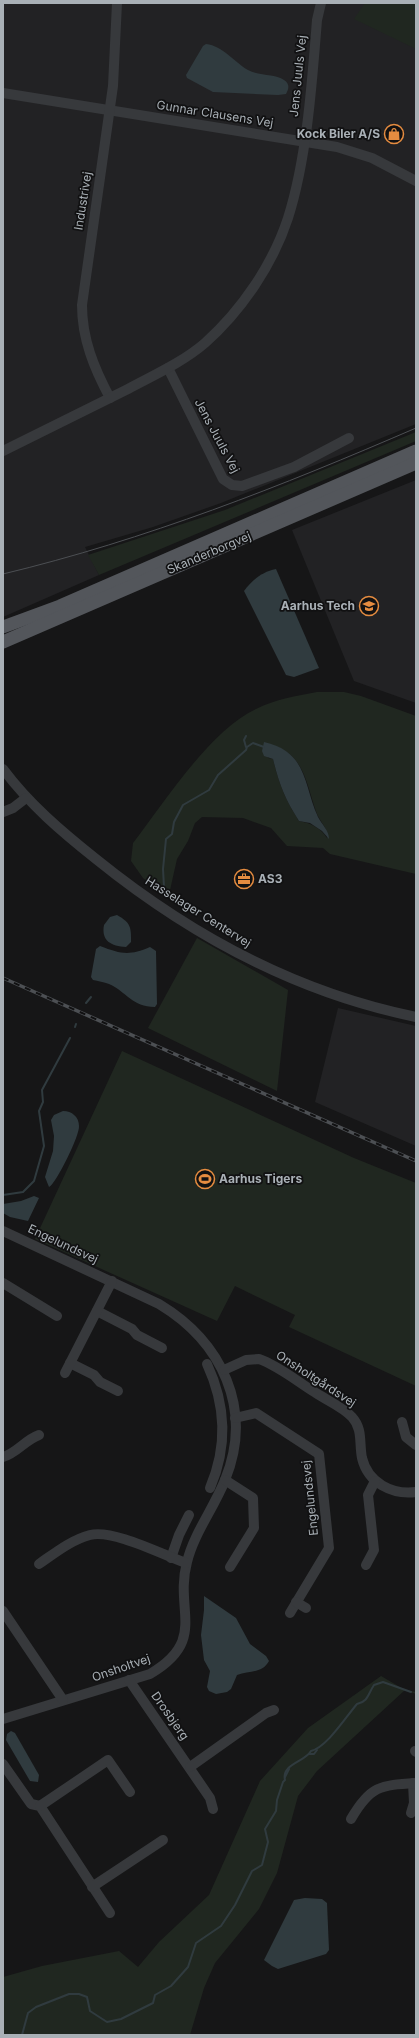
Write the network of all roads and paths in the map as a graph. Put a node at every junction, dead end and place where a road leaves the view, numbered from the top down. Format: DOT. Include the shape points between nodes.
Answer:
graph roads {
  1 [pos="117,3"];
  2 [pos="321,3"];
  3 [pos="3,93"];
  4 [pos="110,110"];
  5 [pos="304,141"];
  6 [pos="416,181"];
  7 [pos="168,368"];
  8 [pos="110,398"];
  9 [pos="349,438"];
  10 [pos="3,451"];
  11 [pos="416,451"];
  12 [pos="416,463"];
  13 [pos="37,614"];
  14 [pos="3,628"];
  15 [pos="3,632"];
  16 [pos="3,642"];
  17 [pos="3,769"];
  18 [pos="26,798"];
  19 [pos="3,812"];
  20 [pos="416,1017"];
  21 [pos="3,1231"];
  22 [pos="112,1281"];
  23 [pos="3,1283"];
  24 [pos="97,1311"];
  25 [pos="57,1316"];
  26 [pos="162,1348"];
  27 [pos="70,1363"];
  28 [pos="207,1364"];
  29 [pos="224,1370"];
  30 [pos="66,1373"];
  31 [pos="228,1382"];
  32 [pos="216,1386"];
  33 [pos="118,1391"];
  34 [pos="235,1418"];
  35 [pos="402,1422"];
  36 [pos="39,1435"];
  37 [pos="416,1445"];
  38 [pos="3,1457"];
  39 [pos="225,1480"];
  40 [pos="375,1481"];
  41 [pos="210,1488"];
  42 [pos="416,1492"];
  43 [pos="190,1515"];
  44 [pos="171,1558"];
  45 [pos="186,1563"];
  46 [pos="39,1564"];
  47 [pos="366,1565"];
  48 [pos="230,1567"];
  49 [pos="184,1601"];
  50 [pos="296,1602"];
  51 [pos="306,1608"];
  52 [pos="3,1611"];
  53 [pos="290,1613"];
  54 [pos="129,1680"];
  55 [pos="63,1700"];
  56 [pos="274,1710"];
  57 [pos="3,1719"];
  58 [pos="3,1764"];
  59 [pos="190,1767"];
  60 [pos="415,1783"];
  61 [pos="130,1792"];
  62 [pos="40,1806"];
  63 [pos="213,1809"];
  64 [pos="411,1813"];
  65 [pos="351,1819"];
  66 [pos="163,1840"];
  67 [pos="92,1887"];
  68 [pos="110,1913"];
  1 -- 4 [label="street, Industrivej"];
  2 -- 5 [label="street, Jens Juuls Vej"];
  3 -- 4 [label="street, Gunnar Clausens Vej"];
  4 -- 5 [label="street, Gunnar Clausens Vej"];
  4 -- 8 [label="street, Industrivej" via="82,304 82,324 88,349"];
  5 -- 6 [label="street, Gunnar Clausens Vej" via="337,147 372,158"];
  5 -- 7 [label="street, Jens Juuls Vej" via="288,218 257,282 234,313 205,343"];
  7 -- 8 [label="street, Jens Juuls Vej"];
  7 -- 9 [label="street, Jens Juuls Vej" via="222,479 232,485 242,486 294,467"];
  8 -- 10 [label="street, Jens Juuls Vej"];
  11 -- 13 [label="main road, Skanderborgvej"];
  12 -- 16 [label="main road, Skanderborgvej"];
  13 -- 14 [label="main road, Skanderborgvej"];
  13 -- 15 [label="main road"];
  17 -- 18 [label="street, Hasselager Centervej"];
  18 -- 19 [label="street"];
  18 -- 20 [label="street, Hasselager Centervej" via="71,839 126,882 157,905 225,946 275,972 314,988 355,1002"];
  21 -- 22 [label="street, Engelundsvej"];
  22 -- 24 [label="street"];
  22 -- 29 [label="street, Engelundsvej" via="159,1304 183,1320 199,1335"];
  23 -- 25 [label="street"];
  24 -- 26 [label="street"];
  24 -- 27 [label="street"];
  27 -- 30 [label="street"];
  27 -- 33 [label="street"];
  28 -- 32 [label="street"];
  29 -- 31 [label="street, Engelundsvej"];
  29 -- 40 [label="street, Onsholtgårdsvej" via="246,1360 258,1359 344,1410 358,1424 361,1432 362,1458"];
  31 -- 32 [label="street"];
  31 -- 34 [label="street, Engelundsvej"];
  32 -- 41 [label="street" via="222,1414 222,1443 218,1466"];
  34 -- 39 [label="street, Engelundsvej" via="234,1447"];
  34 -- 50 [label="street, Engelundsvej" via="256,1413 319,1454 329,1548"];
  35 -- 37 [label="street" via="401,1434"];
  36 -- 38 [label="street" via="28,1439 11,1454"];
  39 -- 45 [label="street, Engelundsvej" via="192,1545"];
  39 -- 48 [label="street" via="253,1498 254,1528"];
  40 -- 42 [label="street, Onsholtgårdsvej" via="397,1492"];
  40 -- 47 [label="street" via="368,1494 374,1550"];
  43 -- 44 [label="street"];
  44 -- 45 [label="street"];
  44 -- 46 [label="street" via="132,1542 103,1534 90,1535 76,1541"];
  45 -- 49 [label="street, Engelundsvej"];
  49 -- 54 [label="street, Onsholtvej" via="186,1630 176,1653 155,1670"];
  50 -- 51 [label="street"];
  50 -- 53 [label="street, Engelundsvej"];
  52 -- 55 [label="street"];
  54 -- 55 [label="street, Onsholtvej"];
  54 -- 59 [label="street, Drosbjerg"];
  55 -- 57 [label="street, Onsholtvej"];
  56 -- 59 [label="street" via="266,1713"];
  58 -- 62 [label="street" via="30,1804"];
  59 -- 63 [label="street, Drosbjerg" via="210,1798"];
  60 -- 64 [label="street"];
  60 -- 65 [label="street" via="379,1787 359,1805"];
  61 -- 62 [label="street" via="108,1760"];
  62 -- 67 [label="street"];
  66 -- 67 [label="street"];
  67 -- 68 [label="street"];
}
